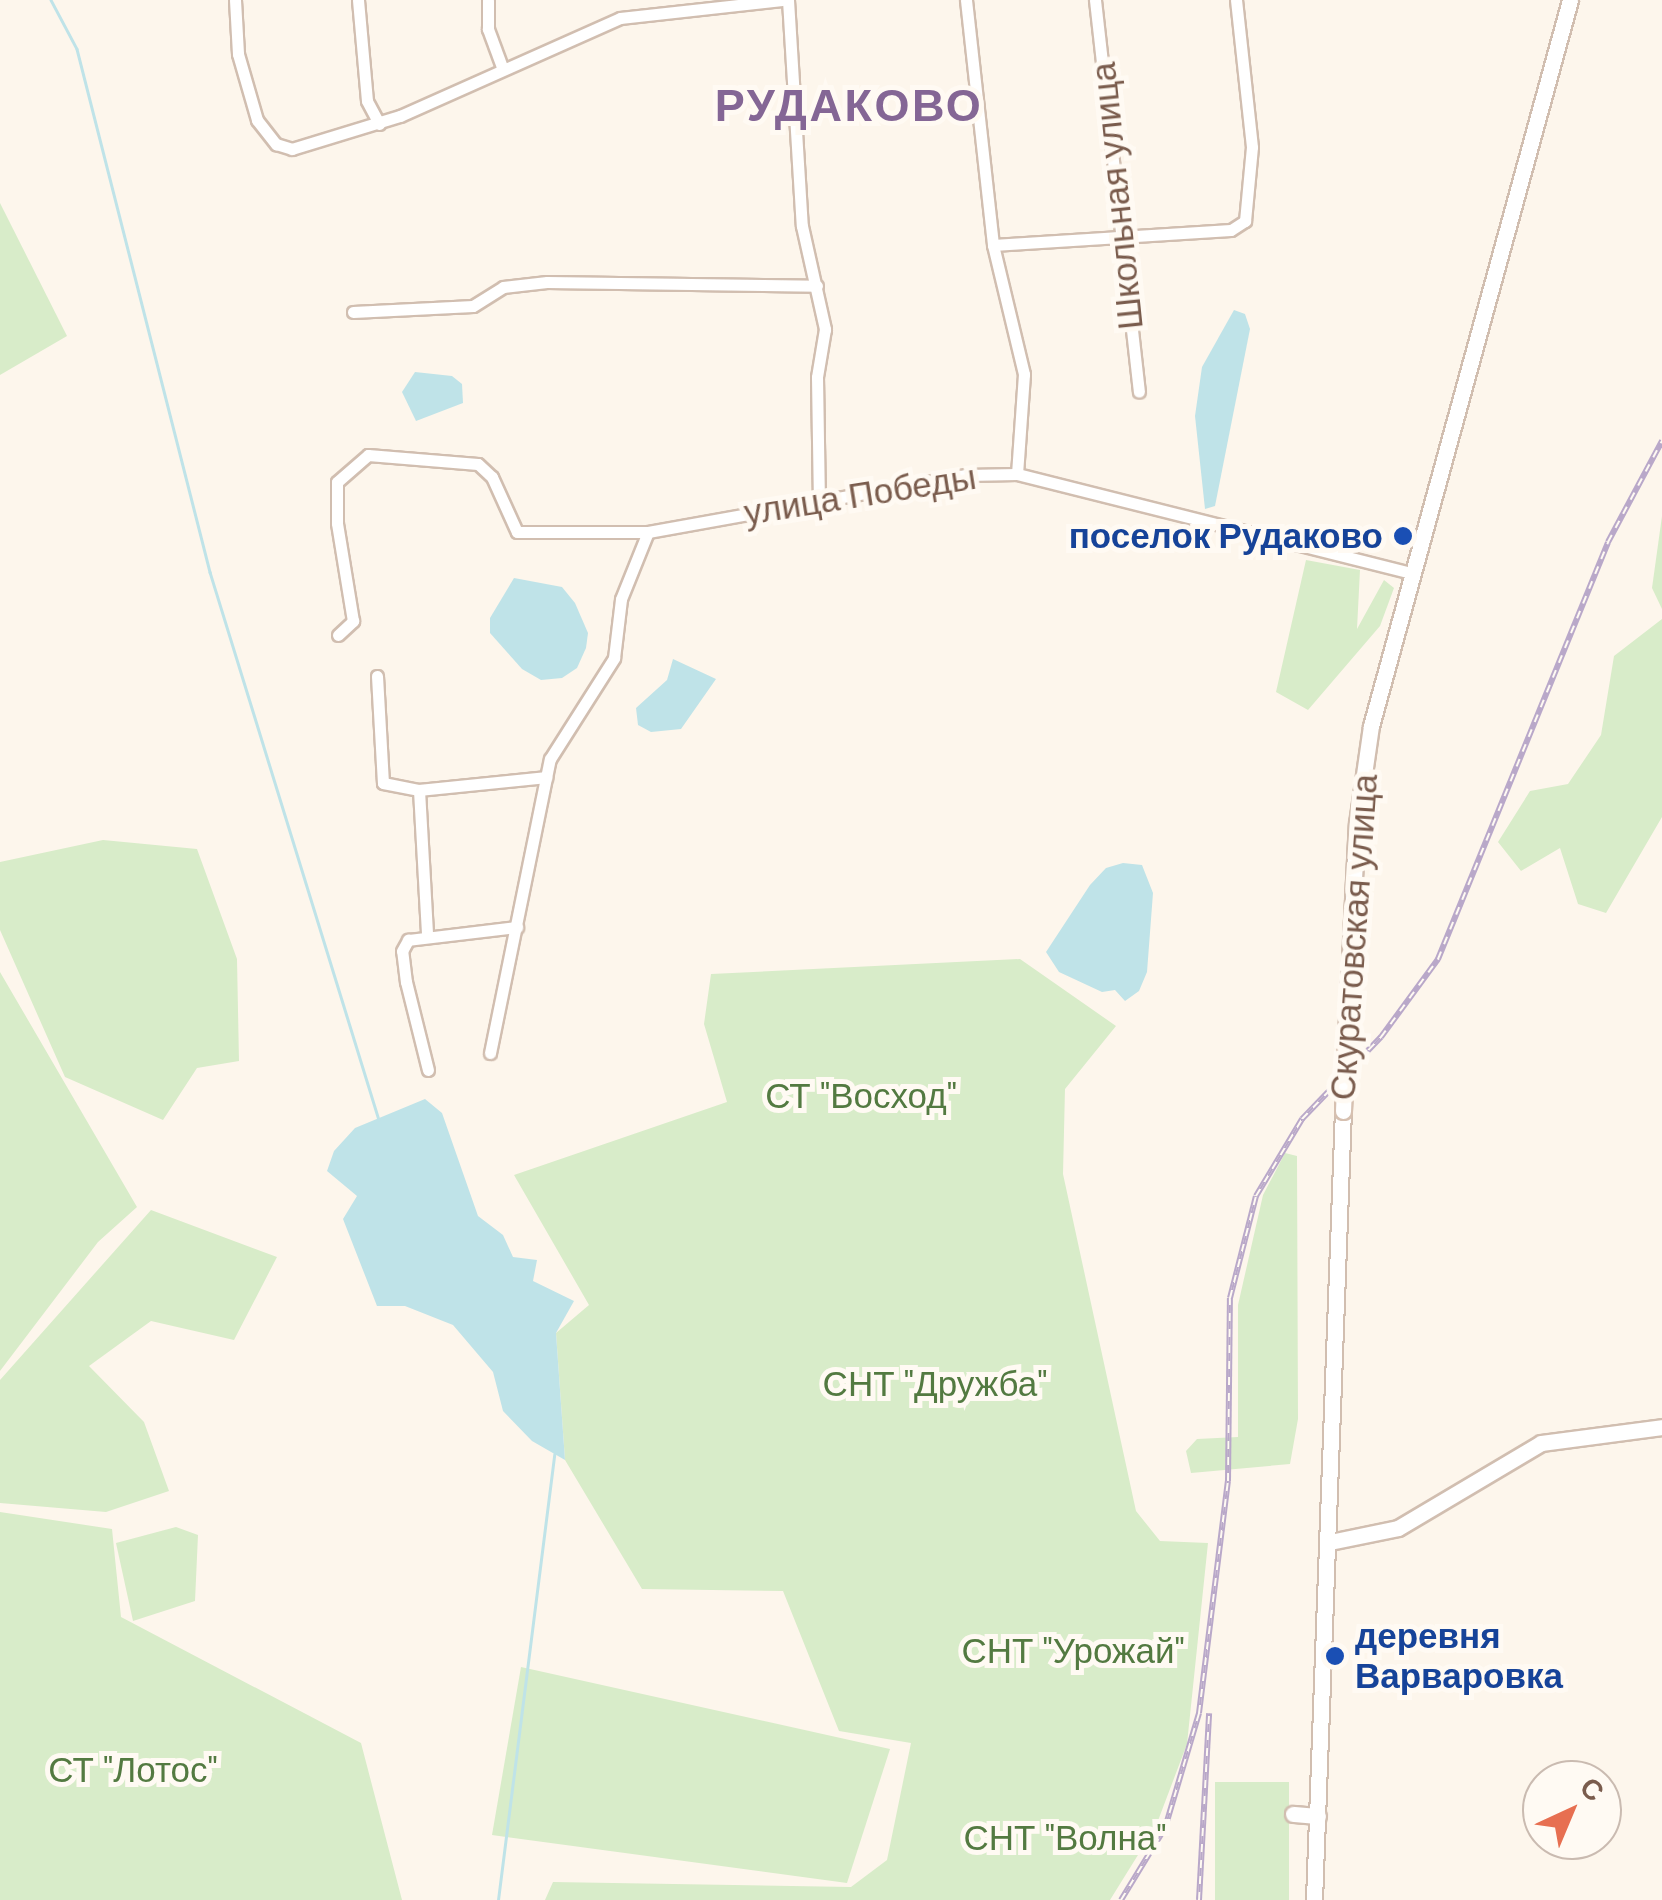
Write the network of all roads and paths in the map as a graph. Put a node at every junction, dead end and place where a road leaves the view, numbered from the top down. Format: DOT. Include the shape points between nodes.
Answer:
graph roads {
  1 [pos="236,0"];
  2 [pos="358,0"];
  3 [pos="488,0"];
  4 [pos="620,0"];
  5 [pos="785,0"];
  6 [pos="966,0"];
  7 [pos="1095,0"];
  8 [pos="1236,0"];
  9 [pos="1570,0"];
  10 [pos="620,18"];
  11 [pos="502,67"];
  12 [pos="379,124"];
  13 [pos="1121,235"];
  14 [pos="992,245"];
  15 [pos="816,286"];
  16 [pos="353,312"];
  17 [pos="1139,392"];
  18 [pos="1017,474"];
  19 [pos="819,502"];
  20 [pos="648,532"];
  21 [pos="1410,574"];
  22 [pos="338,635"];
  23 [pos="377,676"];
  24 [pos="546,777"];
  25 [pos="419,790"];
  26 [pos="517,926"];
  27 [pos="427,933"];
  28 [pos="490,1053"];
  29 [pos="428,1070"];
  30 [pos="1662,1427"];
  31 [pos="1330,1542"];
  32 [pos="1293,1814"];
  33 [pos="1318,1816"];
  34 [pos="1314,1900"];
  1 -- 12 [label="street" via="238,54 258,120 276,144 311,148"];
  2 -- 12 [label="street" via="367,101"];
  3 -- 11 [label="street" via="488,29"];
  4 -- 10 [label="street"];
  5 -- 10 [label="street"];
  5 -- 15 [label="street" via="800,207"];
  6 -- 14 [label="street"];
  7 -- 13 [label="street, Школьная улица"];
  8 -- 13 [label="street" via="1249,215 1230,230"];
  9 -- 21 [label="street, Скуратовская улица"];
  10 -- 11 [label="street"];
  11 -- 12 [label="street"];
  13 -- 14 [label="street"];
  13 -- 17 [label="street, Школьная улица"];
  14 -- 18 [label="street" via="1024,374"];
  15 -- 16 [label="street" via="547,282 503,287 472,306"];
  15 -- 19 [label="street" via="825,328 817,377"];
  18 -- 19 [label="street, улица Победы" via="966,475"];
  18 -- 21 [label="street, улица Победы"];
  19 -- 20 [label="street, улица Победы"];
  20 -- 22 [label="street, улица Победы" via="516,532 492,476 478,464 368,455 337,482 336,522 353,621"];
  20 -- 24 [label="street" via="621,599 614,658 550,759"];
  21 -- 31 [label="street, Скуратовская улица, bridge" via="1362,778 1346,1037"];
  23 -- 25 [label="street" via="382,783"];
  24 -- 25 [label="street"];
  24 -- 26 [label="street"];
  25 -- 27 [label="street"];
  26 -- 27 [label="street"];
  26 -- 28 [label="street"];
  27 -- 29 [label="street" via="408,940 402,951"];
  30 -- 31 [label="street" via="1541,1443 1398,1528"];
  31 -- 33 [label="street, Скуратовская улица"];
  32 -- 33 [label="street"];
  33 -- 34 [label="street, Скуратовская улица"];
}
